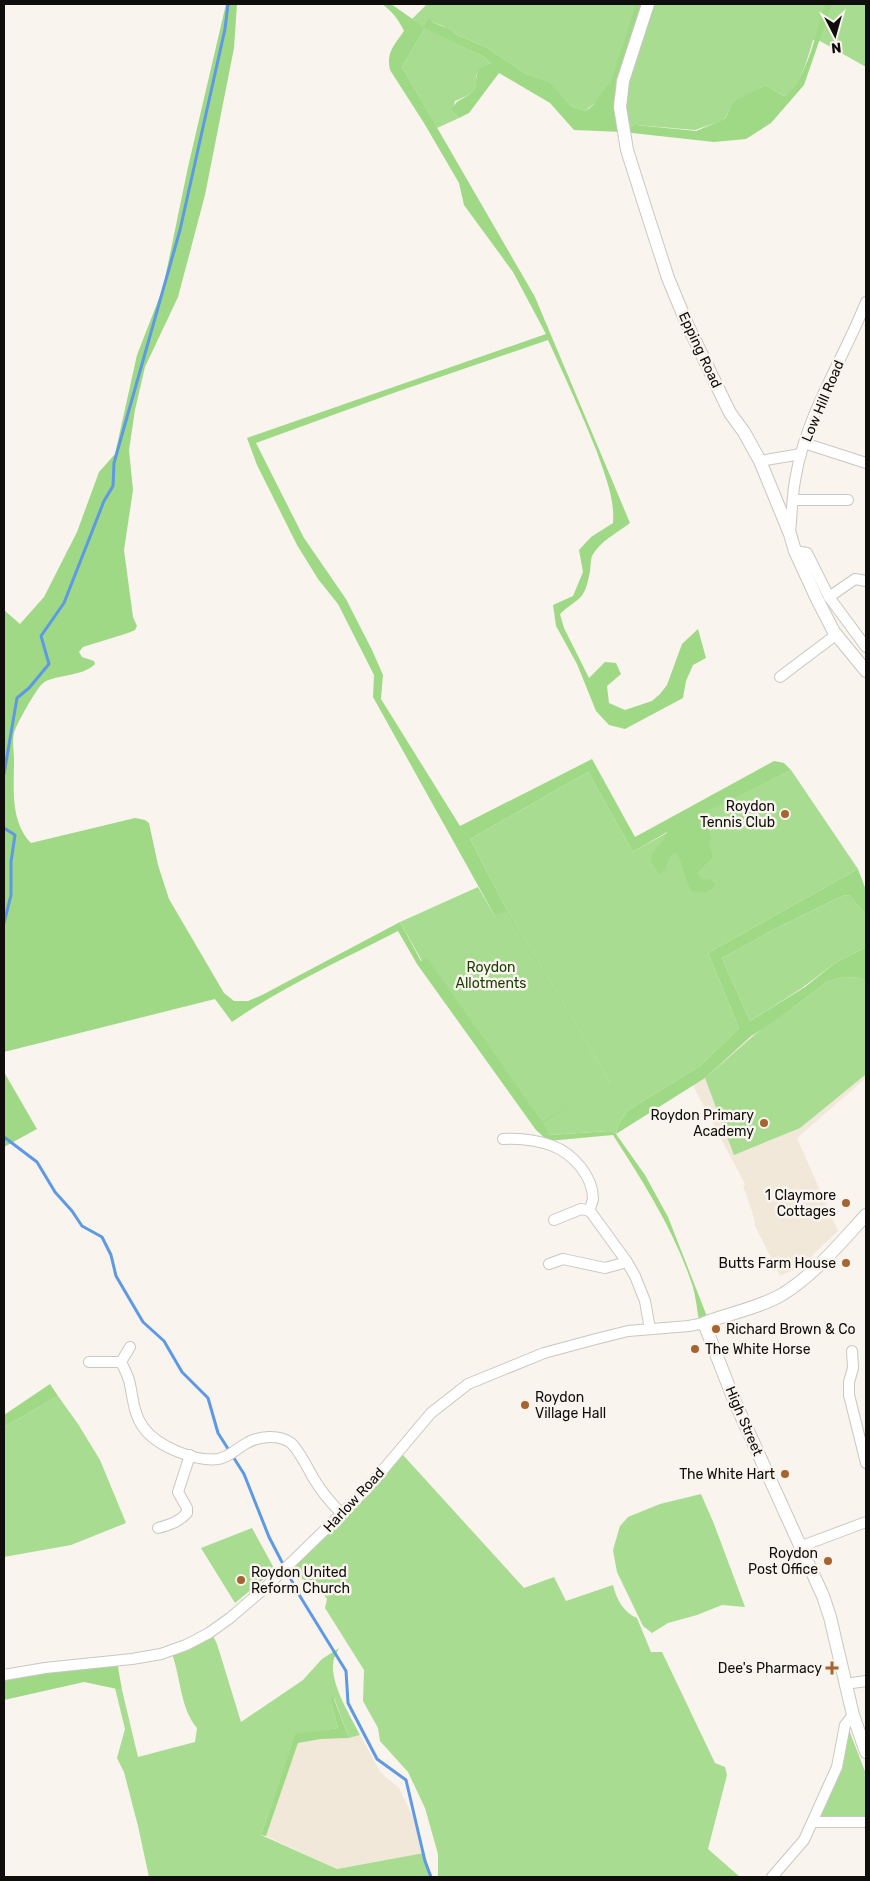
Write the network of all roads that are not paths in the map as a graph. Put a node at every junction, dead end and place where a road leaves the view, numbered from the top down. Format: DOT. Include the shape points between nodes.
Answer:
graph roads {
  1 [pos="648,4"];
  2 [pos="866,302"];
  3 [pos="804,443"];
  4 [pos="801,454"];
  5 [pos="760,461"];
  6 [pos="866,462"];
  7 [pos="793,500"];
  8 [pos="848,500"];
  9 [pos="790,534"];
  10 [pos="795,552"];
  11 [pos="866,581"];
  12 [pos="830,597"];
  13 [pos="837,634"];
  14 [pos="866,647"];
  15 [pos="866,671"];
  16 [pos="780,676"];
  17 [pos="503,1140"];
  18 [pos="590,1210"];
  19 [pos="866,1215"];
  20 [pos="554,1220"];
  21 [pos="627,1262"];
  22 [pos="549,1264"];
  23 [pos="704,1323"];
  24 [pos="650,1329"];
  25 [pos="130,1347"];
  26 [pos="852,1351"];
  27 [pos="89,1362"];
  28 [pos="121,1362"];
  29 [pos="190,1456"];
  30 [pos="866,1463"];
  31 [pos="342,1514"];
  32 [pos="866,1522"];
  33 [pos="158,1528"];
  34 [pos="802,1546"];
  35 [pos="4,1675"];
  36 [pos="866,1681"];
  37 [pos="845,1684"];
  38 [pos="854,1715"];
  39 [pos="866,1751"];
  40 [pos="812,1822"];
  41 [pos="866,1822"];
  42 [pos="772,1877"];
  1 -- 5 [label="main road, Epping Road" via="621,93 627,150 668,278 687,324 730,413"];
  2 -- 3 [label="street, Low Hill Road"];
  3 -- 4 [label="street, Low Hill Road"];
  3 -- 6 [label="street"];
  4 -- 5 [label="street"];
  4 -- 7 [label="street, Low Hill Road"];
  5 -- 9 [label="main road, Epping Road"];
  7 -- 8 [label="street"];
  7 -- 9 [label="street, Low Hill Road"];
  9 -- 10 [label="main road, Epping Road"];
  10 -- 12 [label="street" via="807,553"];
  10 -- 13 [label="main road, Epping Road"];
  11 -- 12 [label="street" via="855,579"];
  12 -- 14 [label="street"];
  13 -- 15 [label="main road, Epping Road"];
  13 -- 16 [label="street"];
  17 -- 18 [label="street" via="518,1138 553,1146 580,1166 588,1178 592,1199"];
  18 -- 20 [label="street" via="581,1209"];
  18 -- 21 [label="street"];
  19 -- 23 [label="main road" via="816,1267 783,1294"];
  21 -- 22 [label="street" via="605,1268 563,1259"];
  21 -- 24 [label="street" via="645,1301"];
  23 -- 24 [label="street, Harlow Road"];
  23 -- 34 [label="main road, High Street" via="734,1400"];
  24 -- 31 [label="street, Harlow Road" via="614,1334 544,1353 468,1384 431,1414"];
  25 -- 28 [label="street"];
  26 -- 30 [label="street" via="849,1395"];
  27 -- 28 [label="street"];
  28 -- 29 [label="street" via="144,1429 159,1442"];
  29 -- 31 [label="street" via="218,1459 233,1454 248,1442 276,1437 291,1443 315,1481"];
  29 -- 33 [label="street" via="178,1492 187,1513 173,1524"];
  31 -- 35 [label="street, Harlow Road" via="249,1602 210,1633 186,1645 132,1659"];
  32 -- 34 [label="street"];
  34 -- 37 [label="main road, High Street" via="830,1617"];
  36 -- 37 [label="street"];
  37 -- 38 [label="main road, High Street"];
  38 -- 39 [label="main road, High Street"];
  38 -- 40 [label="street" via="845,1725 837,1767"];
  40 -- 41 [label="street"];
  40 -- 42 [label="street" via="804,1840"];
}
